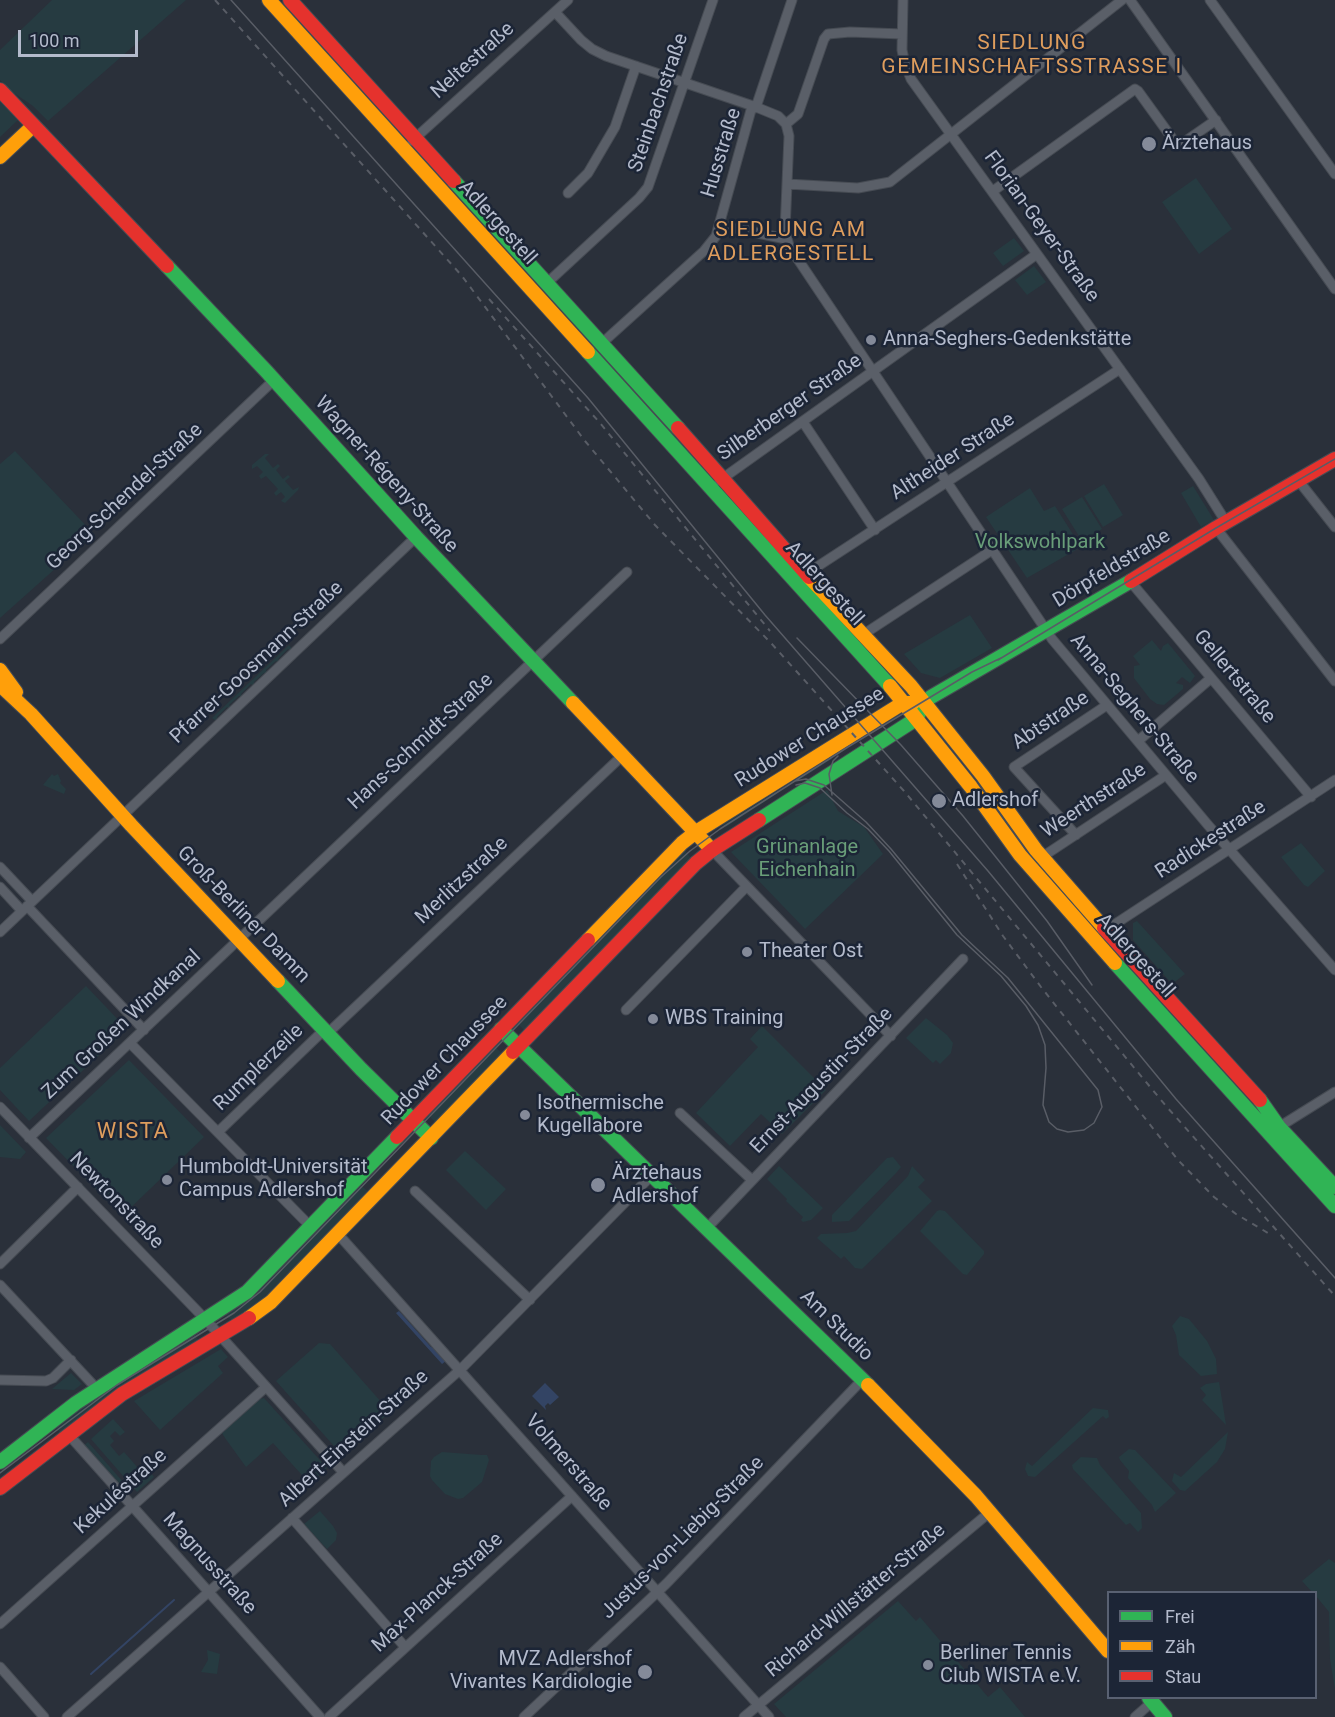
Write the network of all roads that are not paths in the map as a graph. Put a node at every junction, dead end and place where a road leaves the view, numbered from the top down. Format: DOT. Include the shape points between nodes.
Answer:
graph roads {
  1 [pos="269,0"];
  2 [pos="290,0"];
  3 [pos="567,0"];
  4 [pos="713,0"];
  5 [pos="792,0"];
  6 [pos="903,0"];
  7 [pos="1122,0"];
  8 [pos="1130,0"];
  9 [pos="1210,0"];
  10 [pos="555,12"];
  11 [pos="902,34"];
  12 [pos="636,66"];
  13 [pos="686,83"];
  14 [pos="0,90"];
  15 [pos="756,107"];
  16 [pos="1216,120"];
  17 [pos="786,124"];
  18 [pos="33,126"];
  19 [pos="952,134"];
  20 [pos="415,138"];
  21 [pos="404,149"];
  22 [pos="0,157"];
  23 [pos="1335,174"];
  24 [pos="787,184"];
  25 [pos="993,191"];
  26 [pos="568,193"];
  27 [pos="719,225"];
  28 [pos="786,239"];
  29 [pos="1037,254"];
  30 [pos="547,283"];
  31 [pos="1335,289"];
  32 [pos="601,344"];
  33 [pos="1120,369"];
  34 [pos="875,371"];
  35 [pos="274,380"];
  36 [pos="803,422"];
  37 [pos="1335,459"];
  38 [pos="723,478"];
  39 [pos="1298,480"];
  40 [pos="947,481"];
  41 [pos="711,488"];
  42 [pos="1221,525"];
  43 [pos="1335,527"];
  44 [pos="875,530"];
  45 [pos="416,537"];
  46 [pos="992,550"];
  47 [pos="627,572"];
  48 [pos="806,574"];
  49 [pos="1130,581"];
  50 [pos="1047,631"];
  51 [pos="864,634"];
  52 [pos="0,639"];
  53 [pos="532,661"];
  54 [pos="0,670"];
  55 [pos="1210,679"];
  56 [pos="1335,681"];
  57 [pos="0,685"];
  58 [pos="903,703"];
  59 [pos="924,703"];
  60 [pos="1107,705"];
  61 [pos="31,714"];
  62 [pos="916,719"];
  63 [pos="1138,741"];
  64 [pos="622,756"];
  65 [pos="1166,775"];
  66 [pos="1335,780"];
  67 [pos="1311,796"];
  68 [pos="123,815"];
  69 [pos="696,832"];
  70 [pos="1076,835"];
  71 [pos="1230,849"];
  72 [pos="712,850"];
  73 [pos="1042,857"];
  74 [pos="0,867"];
  75 [pos="0,887"];
  76 [pos="746,887"];
  77 [pos="27,906"];
  78 [pos="1106,930"];
  79 [pos="0,932"];
  80 [pos="240,940"];
  81 [pos="963,959"];
  82 [pos="1335,970"];
  83 [pos="626,1010"];
  84 [pos="501,1029"];
  85 [pos="144,1030"];
  86 [pos="326,1032"];
  87 [pos="891,1036"];
  88 [pos="130,1043"];
  89 [pos="519,1047"];
  90 [pos="1335,1092"];
  91 [pos="0,1107"];
  92 [pos="681,1113"];
  93 [pos="413,1121"];
  94 [pos="1280,1126"];
  95 [pos="218,1132"];
  96 [pos="29,1138"];
  97 [pos="431,1138"];
  98 [pos="651,1176"];
  99 [pos="752,1180"];
  100 [pos="1335,1187"];
  101 [pos="78,1188"];
  102 [pos="415,1191"];
  103 [pos="1335,1206"];
  104 [pos="311,1227"];
  105 [pos="706,1228"];
  106 [pos="338,1234"];
  107 [pos="0,1264"];
  108 [pos="0,1285"];
  109 [pos="530,1300"];
  110 [pos="206,1320"];
  111 [pos="221,1335"];
  112 [pos="71,1360"];
  113 [pos="461,1369"];
  114 [pos="863,1379"];
  115 [pos="0,1380"];
  116 [pos="266,1387"];
  117 [pos="98,1389"];
  118 [pos="69,1435"];
  119 [pos="0,1462"];
  120 [pos="343,1472"];
  121 [pos="0,1488"];
  122 [pos="572,1496"];
  123 [pos="133,1506"];
  124 [pos="990,1512"];
  125 [pos="292,1518"];
  126 [pos="209,1590"];
  127 [pos="658,1592"];
  128 [pos="0,1624"];
  129 [pos="405,1647"];
  130 [pos="1107,1650"];
  131 [pos="0,1667"];
  132 [pos="1150,1700"];
  133 [pos="759,1706"];
  134 [pos="44,1717"];
  135 [pos="67,1717"];
  136 [pos="320,1717"];
  137 [pos="329,1717"];
  138 [pos="524,1717"];
  139 [pos="744,1717"];
  140 [pos="769,1717"];
  141 [pos="1135,1717"];
  142 [pos="1165,1717"];
  1 -- 21 [label="main road, Adlergestell"];
  2 -- 20 [label="main road, Adlergestell"];
  3 -- 10 [label="street, Neltestraße"];
  4 -- 13 [label="street, Steinbachstraße"];
  5 -- 15 [label="street, Husstraße"];
  6 -- 11 [label="street, Florian-Geyer-Straße"];
  7 -- 19 [label="street"];
  8 -- 16 [label="street"];
  9 -- 23 [label="street"];
  10 -- 12 [label="street" via="592,49"];
  10 -- 20 [label="street, Neltestraße"];
  11 -- 17 [label="street" via="828,34 798,114"];
  11 -- 19 [label="street, Florian-Geyer-Straße" via="911,80"];
  12 -- 13 [label="street"];
  12 -- 26 [label="street" via="615,127 588,173"];
  13 -- 15 [label="street"];
  13 -- 30 [label="street, Steinbachstraße" via="648,187"];
  14 -- 18 [label="main road, Wagner-Régeny-Straße"];
  15 -- 17 [label="street" via="778,116"];
  15 -- 27 [label="street, Husstraße" via="751,110"];
  16 -- 25 [label="street" via="1177,145 1135,89"];
  16 -- 31 [label="street"];
  17 -- 24 [label="street"];
  18 -- 22 [label="main road"];
  18 -- 35 [label="main road, Wagner-Régeny-Straße"];
  19 -- 24 [label="street" via="890,182 858,188"];
  19 -- 25 [label="street, Florian-Geyer-Straße"];
  20 -- 21 [label="street, Neltestraße"];
  20 -- 30 [label="main road, Adlergestell"];
  21 -- 41 [label="main road, Adlergestell"];
  24 -- 28 [label="street"];
  25 -- 29 [label="street, Florian-Geyer-Straße"];
  27 -- 28 [label="street"];
  27 -- 32 [label="street, Husstraße" via="710,244"];
  28 -- 34 [label="street, Anna-Seghers-Straße"];
  29 -- 33 [label="street, Florian-Geyer-Straße"];
  29 -- 34 [label="street, Silberberger Straße"];
  30 -- 32 [label="main road, Adlergestell"];
  32 -- 38 [label="main road, Adlergestell"];
  33 -- 40 [label="street, Altheider Straße"];
  33 -- 42 [label="street, Florian-Geyer-Straße" via="1200,479"];
  34 -- 36 [label="street, Silberberger Straße"];
  34 -- 40 [label="street, Anna-Seghers-Straße"];
  35 -- 45 [label="main road, Wagner-Régeny-Straße"];
  35 -- 52 [label="street, Georg-Schendel-Straße"];
  36 -- 38 [label="street, Silberberger Straße"];
  36 -- 44 [label="street"];
  37 -- 39 [label="main road, Dörpfeldstraße"];
  38 -- 41 [label="street, Silberberger Straße"];
  38 -- 48 [label="main road, Adlergestell"];
  39 -- 42 [label="main road, Dörpfeldstraße"];
  39 -- 43 [label="street"];
  40 -- 44 [label="street, Altheider Straße"];
  40 -- 46 [label="street, Anna-Seghers-Straße"];
  41 -- 58 [label="main road, Adlergestell"];
  42 -- 49 [label="main road, Dörpfeldstraße"];
  42 -- 56 [label="street, Florian-Geyer-Straße"];
  44 -- 48 [label="street, Altheider Straße"];
  45 -- 53 [label="main road, Wagner-Régeny-Straße"];
  45 -- 68 [label="street, Pfarrer-Goosmann-Straße"];
  46 -- 50 [label="street, Anna-Seghers-Straße"];
  46 -- 51 [label="street"];
  47 -- 53 [label="street, Hans-Schmidt-Straße"];
  48 -- 51 [label="main road, Adlergestell"];
  49 -- 50 [label="main road, Dörpfeldstraße"];
  49 -- 55 [label="street, Gellertstraße"];
  50 -- 59 [label="main road, Dörpfeldstraße"];
  50 -- 60 [label="street, Anna-Seghers-Straße"];
  51 -- 59 [label="main road, Adlergestell"];
  53 -- 64 [label="main road, Wagner-Régeny-Straße"];
  53 -- 80 [label="street, Hans-Schmidt-Straße"];
  54 -- 61 [label="main road, Groß-Berliner Damm"];
  55 -- 63 [label="street"];
  55 -- 67 [label="street, Gellertstraße"];
  57 -- 61 [label="main road, Groß-Berliner Damm"];
  58 -- 59 [label="main road, Rudower Chaussee"];
  58 -- 62 [label="main road, Adlergestell"];
  58 -- 69 [label="main road, Rudower Chaussee"];
  59 -- 62 [label="main road"];
  59 -- 73 [label="main road, Adlergestell"];
  60 -- 63 [label="street, Anna-Seghers-Straße"];
  60 -- 70 [label="street, Abtstraße" via="1014,767"];
  61 -- 68 [label="main road, Groß-Berliner Damm"];
  62 -- 72 [label="main road, Rudower Chaussee"];
  62 -- 103 [label="main road, Adlergestell" via="1058,900"];
  63 -- 65 [label="street, Anna-Seghers-Straße"];
  64 -- 69 [label="main road, Wagner-Régeny-Straße"];
  64 -- 86 [label="street, Merlitzstraße"];
  65 -- 70 [label="street, Weerthstraße"];
  65 -- 71 [label="street, Anna-Seghers-Straße"];
  66 -- 67 [label="street, Radickestraße"];
  67 -- 71 [label="street, Radickestraße"];
  68 -- 77 [label="street, Pfarrer-Goosmann-Straße"];
  68 -- 80 [label="main road, Groß-Berliner Damm"];
  69 -- 72 [label="main road, Wagner-Régeny-Straße"];
  69 -- 84 [label="main road, Rudower Chaussee"];
  70 -- 73 [label="street, Weerthstraße"];
  71 -- 78 [label="street, Radickestraße"];
  71 -- 82 [label="street, Anna-Seghers-Straße"];
  72 -- 76 [label="street"];
  72 -- 89 [label="main road, Rudower Chaussee"];
  73 -- 78 [label="main road, Adlergestell"];
  74 -- 77 [label="street"];
  75 -- 77 [label="street"];
  76 -- 83 [label="street"];
  76 -- 87 [label="street"];
  77 -- 79 [label="street, Pfarrer-Goosmann-Straße"];
  77 -- 85 [label="street"];
  78 -- 94 [label="main road, Adlergestell"];
  80 -- 85 [label="street, Zum Großen Windkanal"];
  80 -- 86 [label="main road, Groß-Berliner Damm"];
  81 -- 87 [label="street, Ernst-Augustin-Straße"];
  84 -- 89 [label="main road, Am Studio"];
  84 -- 93 [label="main road, Rudower Chaussee"];
  85 -- 88 [label="street, Zum Großen Windkanal"];
  86 -- 93 [label="main road, Groß-Berliner Damm"];
  86 -- 95 [label="street, Rumplerzeile"];
  87 -- 99 [label="street, Ernst-Augustin-Straße"];
  88 -- 95 [label="street"];
  88 -- 96 [label="street, Zum Großen Windkanal"];
  89 -- 97 [label="main road, Rudower Chaussee"];
  89 -- 98 [label="main road, Am Studio"];
  90 -- 94 [label="street"];
  91 -- 96 [label="street, Newtonstraße"];
  92 -- 99 [label="street"];
  93 -- 97 [label="main road, Groß-Berliner Damm"];
  93 -- 104 [label="main road, Rudower Chaussee"];
  94 -- 100 [label="main road, Adlergestell"];
  95 -- 104 [label="street"];
  96 -- 101 [label="street, Newtonstraße"];
  97 -- 106 [label="main road, Rudower Chaussee"];
  98 -- 105 [label="main road, Am Studio"];
  98 -- 109 [label="street, Albert-Einstein-Straße"];
  99 -- 105 [label="street, Ernst-Augustin-Straße"];
  101 -- 107 [label="street"];
  101 -- 110 [label="street, Newtonstraße"];
  102 -- 109 [label="street"];
  104 -- 110 [label="main road, Rudower Chaussee" via="247,1292"];
  105 -- 114 [label="main road, Am Studio"];
  106 -- 111 [label="main road, Rudower Chaussee" via="271,1302"];
  106 -- 113 [label="street, Volmerstraße"];
  108 -- 112 [label="street"];
  109 -- 113 [label="street, Albert-Einstein-Straße"];
  110 -- 111 [label="street, Newtonstraße"];
  110 -- 117 [label="main road, Rudower Chaussee"];
  111 -- 116 [label="street, Newtonstraße"];
  111 -- 118 [label="main road, Rudower Chaussee" via="122,1394"];
  112 -- 115 [label="street" via="46,1381"];
  112 -- 117 [label="street"];
  113 -- 120 [label="street, Albert-Einstein-Straße"];
  113 -- 122 [label="street, Volmerstraße"];
  114 -- 124 [label="main road, Am Studio"];
  114 -- 127 [label="street, Justus-von-Liebig-Straße"];
  116 -- 120 [label="street, Newtonstraße"];
  116 -- 123 [label="street, Kekuléstraße"];
  117 -- 119 [label="main road, Rudower Chaussee"];
  118 -- 121 [label="main road, Rudower Chaussee"];
  118 -- 123 [label="street, Magnusstraße"];
  120 -- 125 [label="street, Albert-Einstein-Straße"];
  122 -- 127 [label="street, Volmerstraße"];
  122 -- 129 [label="street, Max-Planck-Straße"];
  123 -- 126 [label="street, Magnusstraße"];
  123 -- 128 [label="street, Kekuléstraße"];
  124 -- 130 [label="main road, Am Studio"];
  124 -- 133 [label="street, Richard-Willstätter-Straße"];
  125 -- 126 [label="street, Albert-Einstein-Straße"];
  125 -- 129 [label="street"];
  126 -- 135 [label="street, Albert-Einstein-Straße"];
  126 -- 136 [label="street, Magnusstraße"];
  127 -- 133 [label="street, Volmerstraße"];
  127 -- 138 [label="street, Justus-von-Liebig-Straße"];
  129 -- 137 [label="street, Max-Planck-Straße"];
  131 -- 134 [label="street"];
  132 -- 141 [label="street"];
  132 -- 142 [label="main road"];
  133 -- 139 [label="street, Richard-Willstätter-Straße"];
  133 -- 140 [label="street, Volmerstraße"];
}
